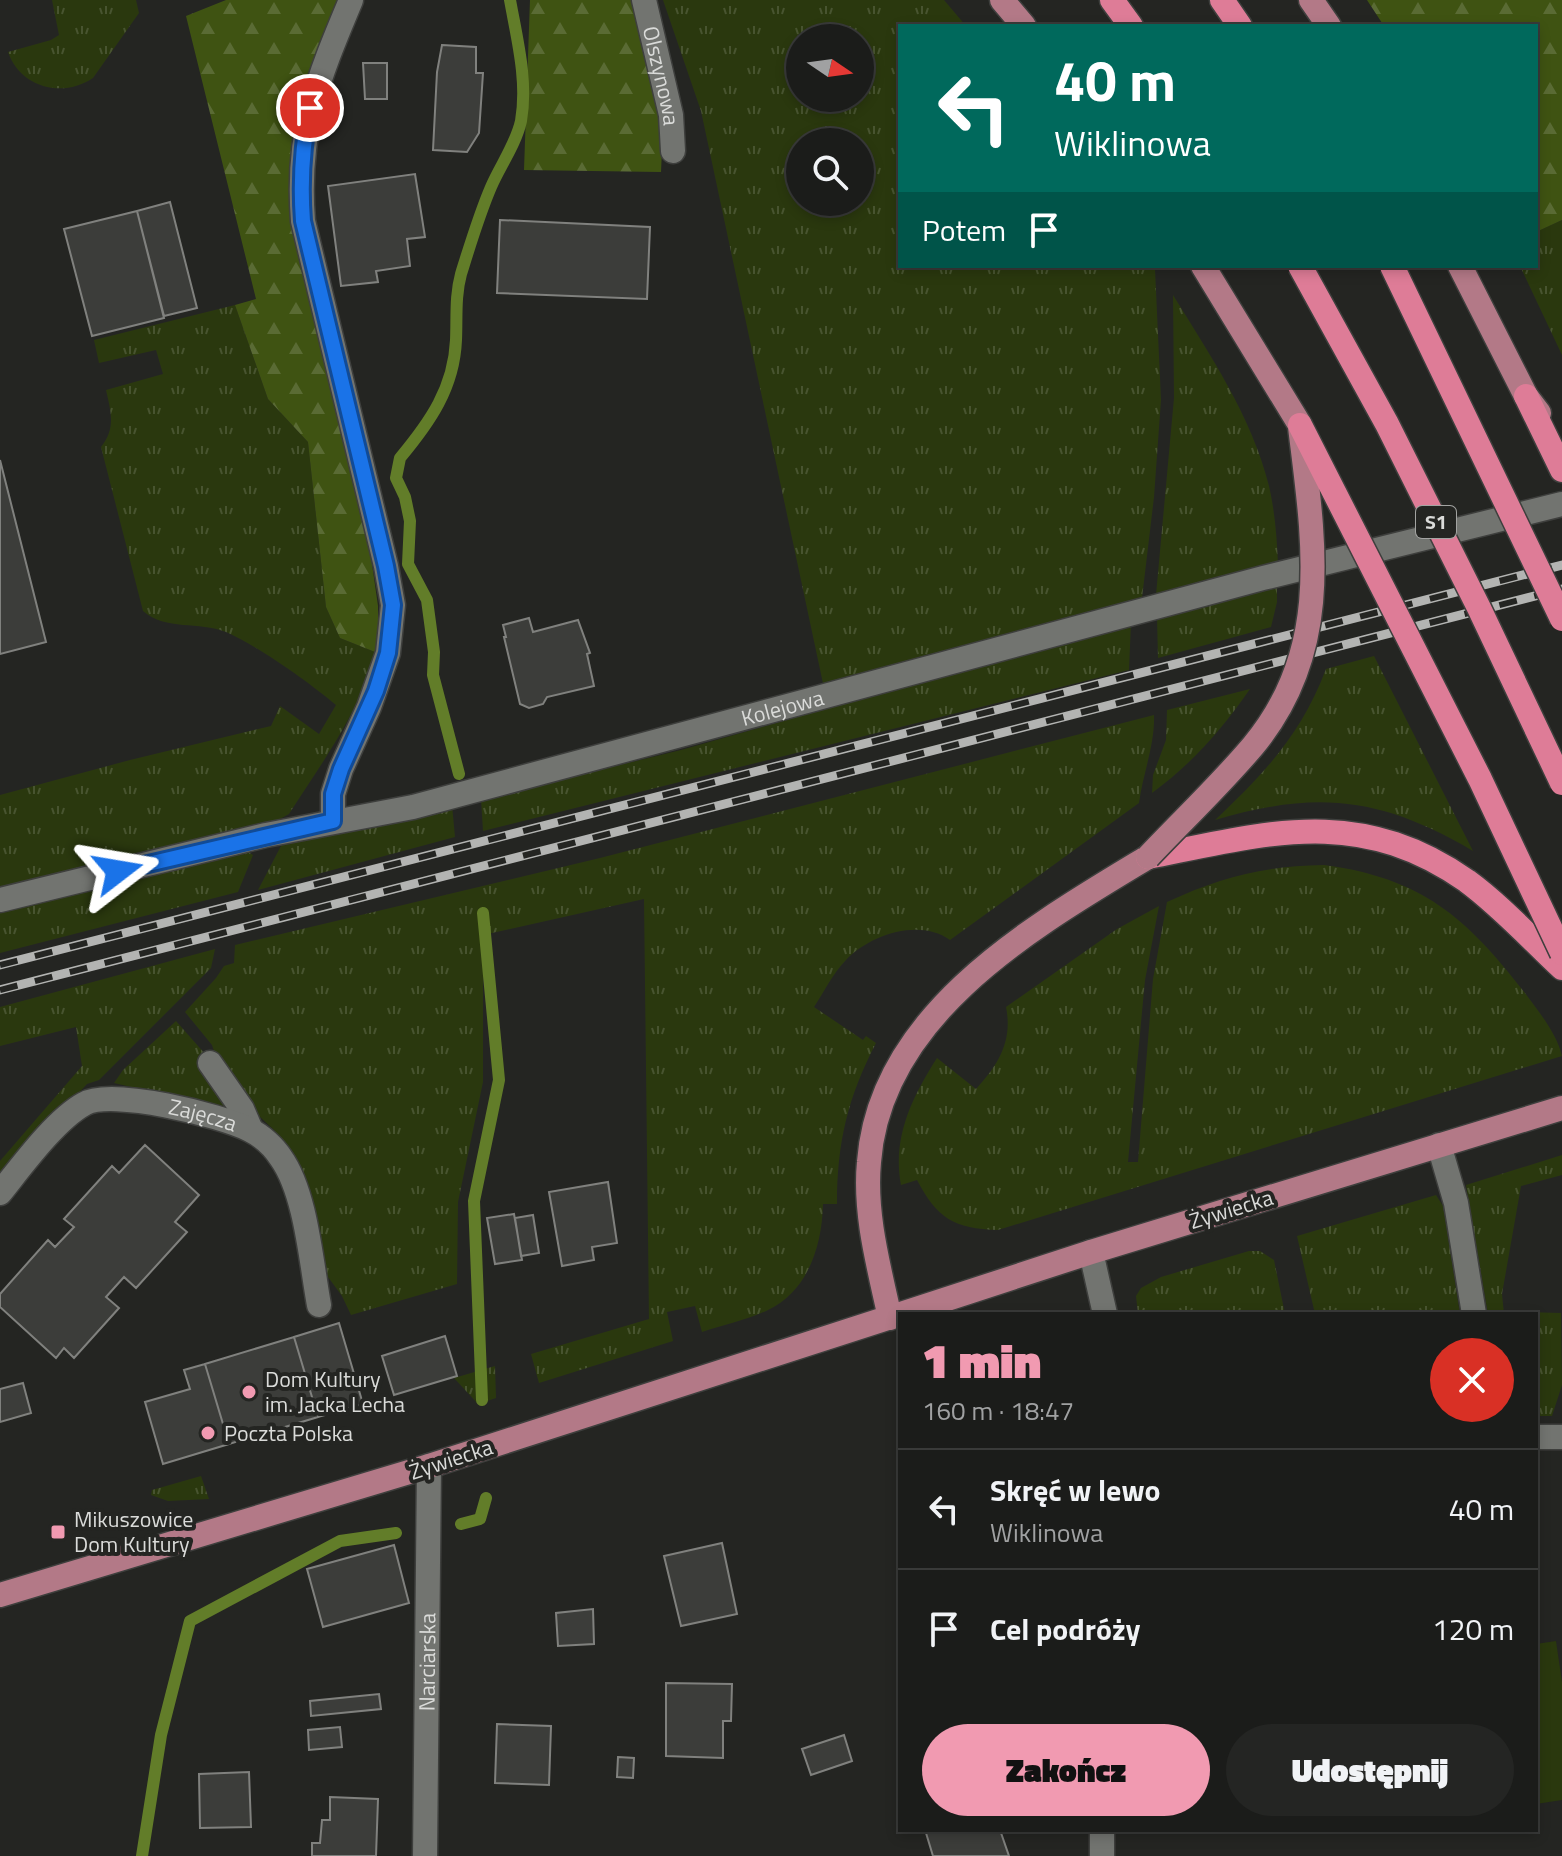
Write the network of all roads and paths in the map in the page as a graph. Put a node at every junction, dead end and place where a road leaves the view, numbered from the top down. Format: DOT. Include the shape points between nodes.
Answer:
graph roads {
  1 [pos="351,0"];
  2 [pos="644,0"];
  3 [pos="1002,0"];
  4 [pos="1112,0"];
  5 [pos="1222,0"];
  6 [pos="1311,0"];
  7 [pos="1022,24"];
  8 [pos="1130,24"];
  9 [pos="1239,24"];
  10 [pos="1328,24"];
  11 [pos="673,151"];
  12 [pos="1204,268"];
  13 [pos="1301,268"];
  14 [pos="1393,268"];
  15 [pos="1461,268"];
  16 [pos="1526,396"];
  17 [pos="1300,425"];
  18 [pos="1562,444"];
  19 [pos="1562,470"];
  20 [pos="1562,504"];
  21 [pos="1562,619"];
  22 [pos="1562,783"];
  23 [pos="333,821"];
  24 [pos="1148,857"];
  25 [pos="0,900"];
  26 [pos="1562,953"];
  27 [pos="1562,968"];
  28 [pos="210,1063"];
  29 [pos="1562,1108"];
  30 [pos="251,1130"];
  31 [pos="1439,1145"];
  32 [pos="0,1193"];
  33 [pos="1091,1252"];
  34 [pos="319,1305"];
  35 [pos="906,1312"];
  36 [pos="1105,1312"];
  37 [pos="1474,1312"];
  38 [pos="897,1315"];
  39 [pos="1538,1437"];
  40 [pos="1562,1437"];
  41 [pos="429,1466"];
  42 [pos="0,1595"];
  43 [pos="1102,1832"];
  44 [pos="425,1856"];
  45 [pos="1102,1856"];
  1 -- 23 [label="street" via="310,108 300,182 303,221 393,605 382,676 337,782"];
  2 -- 11 [label="street, Olszynowa" via="671,115"];
  3 -- 7 [label="main road"];
  4 -- 8 [label="highway"];
  5 -- 9 [label="highway"];
  6 -- 10 [label="main road"];
  12 -- 17 [label="main road"];
  13 -- 22 [label="highway, S1, bridge" via="1387,424"];
  14 -- 21 [label="highway, bridge"];
  15 -- 16 [label="main road"];
  16 -- 18 [label="main road"];
  16 -- 19 [label="highway"];
  17 -- 24 [label="main road, bridge" via="1313,559 1305,647 1293,680 1253,746"];
  17 -- 26 [label="highway, bridge"];
  20 -- 23 [label="street, Kolejowa" via="1263,578 413,807"];
  23 -- 25 [label="street, Kolejowa"];
  24 -- 27 [label="highway" via="1281,831 1353,832 1415,852 1468,882"];
  24 -- 38 [label="main road" via="1000,956 962,989 917,1034 887,1085 868,1163 871,1222"];
  28 -- 30 [label="street"];
  29 -- 31 [label="main road, Żywiecka"];
  30 -- 32 [label="street, Zajęcza" via="156,1105 103,1098 67,1116"];
  30 -- 34 [label="street, Zajęcza" via="268,1142 292,1176"];
  31 -- 33 [label="main road, Żywiecka"];
  31 -- 37 [label="street" via="1456,1203"];
  33 -- 35 [label="main road, Żywiecka"];
  33 -- 36 [label="street"];
  38 -- 41 [label="main road, Żywiecka"];
  39 -- 40 [label="street"];
  41 -- 42 [label="main road, Żywiecka"];
  41 -- 44 [label="street, Narciarska"];
  43 -- 45 [label="street"];
}
